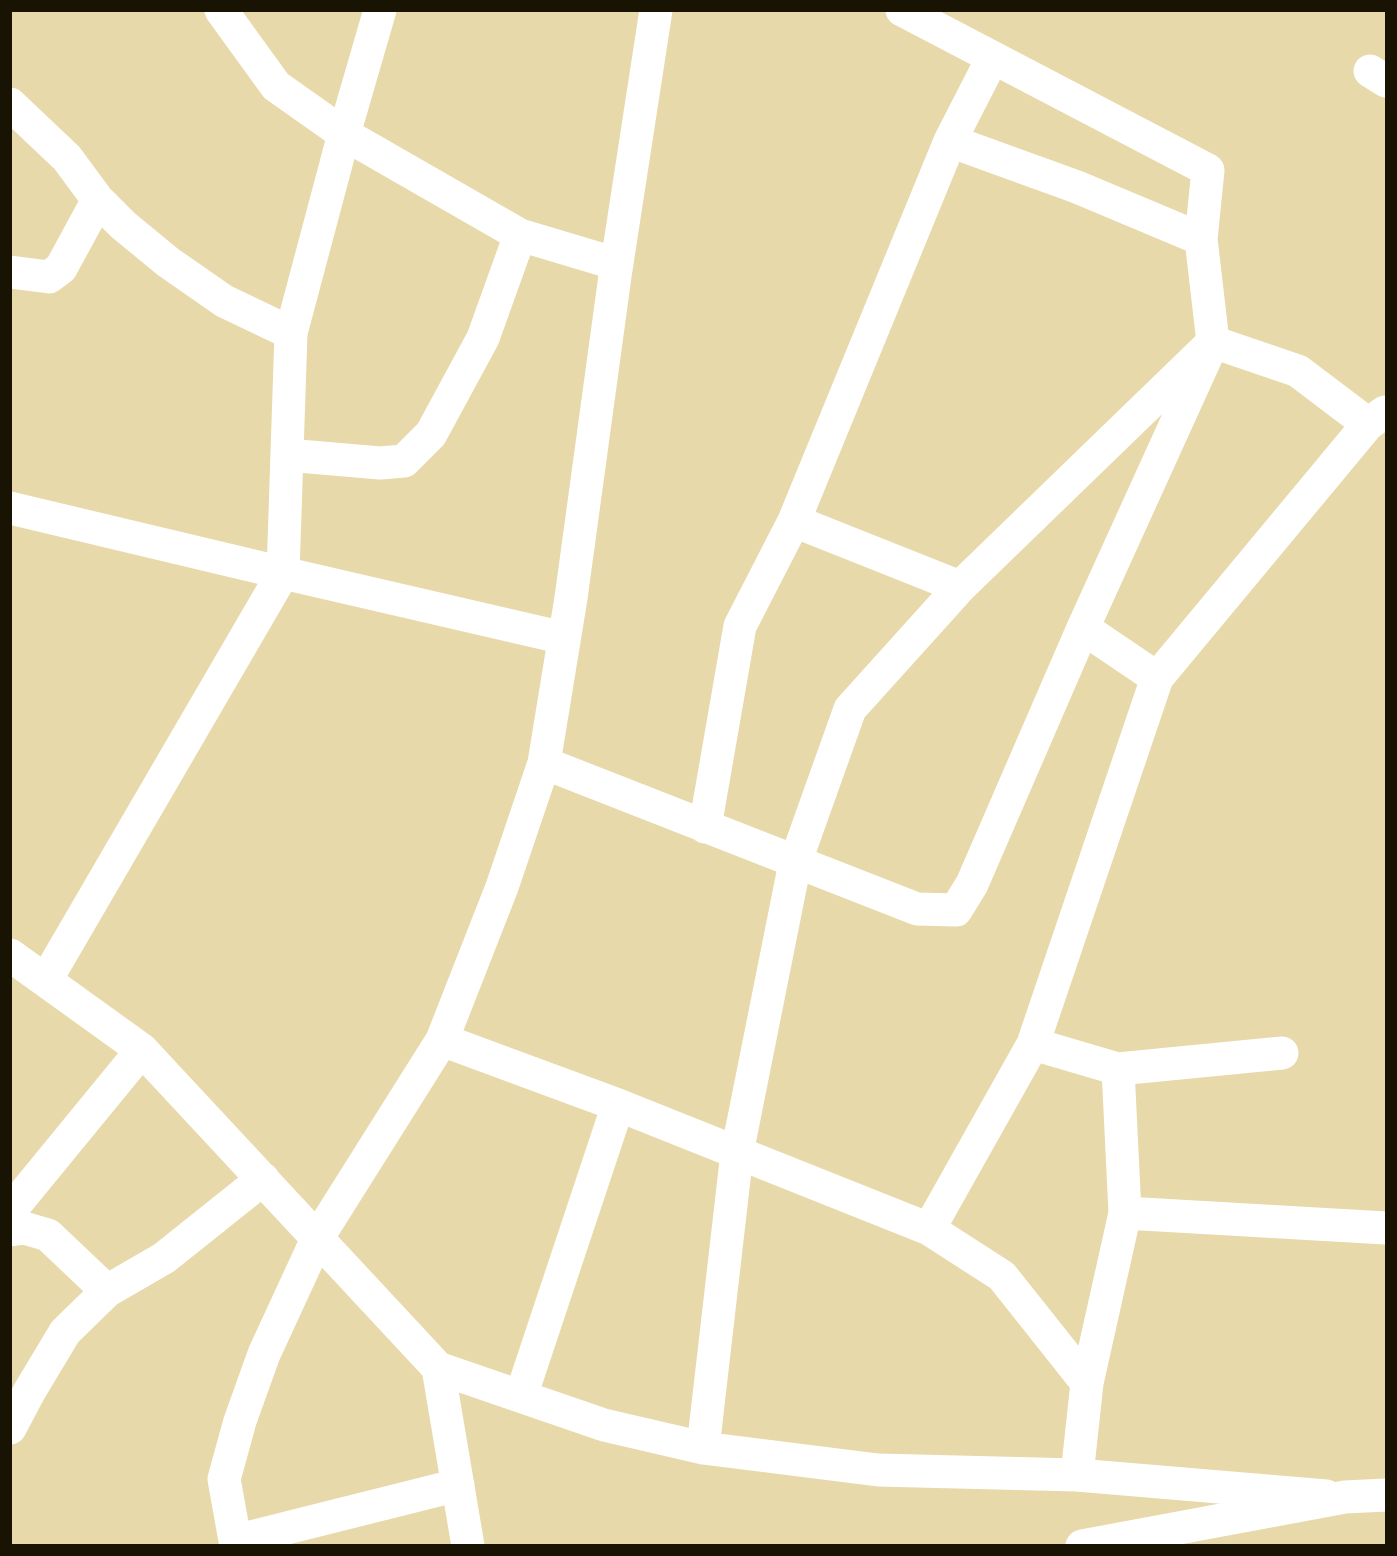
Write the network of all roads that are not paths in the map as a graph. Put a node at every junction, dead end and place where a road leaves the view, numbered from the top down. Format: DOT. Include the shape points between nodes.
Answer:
graph roads {
  1 [pos="221,10"];
  2 [pos="380,10"];
  3 [pos="656,10"];
  4 [pos="902,10"];
  5 [pos="992,59"];
  6 [pos="10,104"];
  7 [pos="344,135"];
  8 [pos="950,141"];
  9 [pos="98,200"];
  10 [pos="520,235"];
  11 [pos="1201,239"];
  12 [pos="617,264"];
  13 [pos="10,272"];
  14 [pos="291,333"];
  15 [pos="1213,342"];
  16 [pos="1377,417"];
  17 [pos="287,455"];
  18 [pos="10,508"];
  19 [pos="794,521"];
  20 [pos="283,573"];
  21 [pos="960,587"];
  22 [pos="1083,628"];
  23 [pos="564,638"];
  24 [pos="1158,678"];
  25 [pos="544,763"];
  26 [pos="705,827"];
  27 [pos="795,863"];
  28 [pos="10,955"];
  29 [pos="46,980"];
  30 [pos="442,1040"];
  31 [pos="1033,1044"];
  32 [pos="142,1050"];
  33 [pos="1282,1053"];
  34 [pos="1118,1069"];
  35 [pos="618,1105"];
  36 [pos="737,1153"];
  37 [pos="264,1179"];
  38 [pos="10,1211"];
  39 [pos="1125,1213"];
  40 [pos="1386,1228"];
  41 [pos="929,1229"];
  42 [pos="10,1230"];
  43 [pos="318,1238"];
  44 [pos="107,1291"];
  45 [pos="438,1368"];
  46 [pos="1087,1383"];
  47 [pos="521,1396"];
  48 [pos="10,1428"];
  49 [pos="703,1448"];
  50 [pos="1077,1475"];
  51 [pos="458,1485"];
  52 [pos="1386,1495"];
  53 [pos="1345,1497"];
  54 [pos="235,1543"];
  55 [pos="468,1545"];
  56 [pos="1082,1545"];
  1 -- 7 [label="street" via="276,86"];
  2 -- 7 [label="street"];
  3 -- 12 [label="street"];
  4 -- 5 [label="street"];
  5 -- 8 [label="street"];
  5 -- 11 [label="street" via="1208,170"];
  6 -- 9 [label="street" via="67,158"];
  7 -- 10 [label="street"];
  7 -- 14 [label="street"];
  8 -- 11 [label="street" via="1077,186"];
  8 -- 19 [label="street"];
  9 -- 13 [label="street" via="61,268 49,277"];
  9 -- 14 [label="street" via="168,262 214,295"];
  10 -- 12 [label="street"];
  10 -- 17 [label="street" via="483,338 431,434 404,461 380,463"];
  11 -- 15 [label="street"];
  12 -- 23 [label="street"];
  14 -- 17 [label="street"];
  15 -- 16 [label="street" via="1298,371"];
  15 -- 21 [label="street"];
  15 -- 22 [label="street"];
  16 -- 24 [label="street"];
  17 -- 20 [label="street"];
  18 -- 20 [label="street"];
  19 -- 21 [label="street"];
  19 -- 26 [label="street" via="740,626"];
  20 -- 23 [label="street"];
  20 -- 29 [label="street"];
  21 -- 27 [label="street" via="850,709"];
  22 -- 24 [label="street"];
  22 -- 27 [label="street" via="972,884 956,910 917,909"];
  23 -- 25 [label="street"];
  24 -- 31 [label="street"];
  25 -- 26 [label="street"];
  25 -- 30 [label="street" via="502,887"];
  26 -- 27 [label="street"];
  27 -- 36 [label="street"];
  28 -- 29 [label="street"];
  29 -- 32 [label="street"];
  30 -- 35 [label="street"];
  30 -- 43 [label="street"];
  31 -- 34 [label="street"];
  31 -- 41 [label="street"];
  32 -- 37 [label="street"];
  32 -- 38 [label="street"];
  33 -- 34 [label="street"];
  34 -- 39 [label="street"];
  35 -- 36 [label="street"];
  35 -- 47 [label="street"];
  36 -- 41 [label="street"];
  36 -- 49 [label="street"];
  37 -- 43 [label="street"];
  37 -- 44 [label="street" via="164,1258"];
  39 -- 40 [label="street"];
  39 -- 46 [label="street"];
  41 -- 46 [label="street" via="1002,1276"];
  42 -- 44 [label="street" via="24,1228 48,1235"];
  43 -- 45 [label="street"];
  43 -- 54 [label="street" via="264,1354 224,1479"];
  44 -- 48 [label="street" via="65,1332"];
  45 -- 47 [label="street"];
  45 -- 51 [label="street"];
  46 -- 50 [label="street"];
  47 -- 49 [label="street" via="604,1425"];
  49 -- 50 [label="street" via="878,1470"];
  50 -- 53 [label="street"];
  51 -- 54 [label="street"];
  51 -- 55 [label="street"];
  52 -- 53 [label="street"];
  53 -- 56 [label="street"];
}
